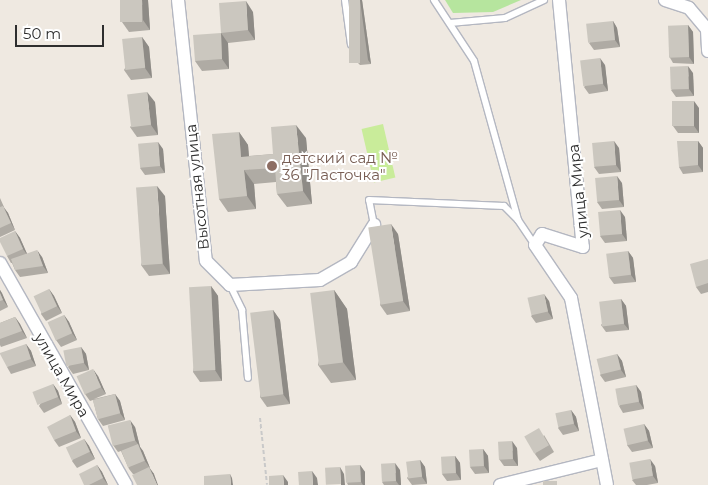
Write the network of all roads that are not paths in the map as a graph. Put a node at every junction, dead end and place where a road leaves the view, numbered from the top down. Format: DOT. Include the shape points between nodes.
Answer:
graph roads {
  1 [pos="178,0"];
  2 [pos="345,0"];
  3 [pos="434,0"];
  4 [pos="544,0"];
  5 [pos="559,0"];
  6 [pos="665,0"];
  7 [pos="450,23"];
  8 [pos="707,30"];
  9 [pos="351,45"];
  10 [pos="708,51"];
  11 [pos="518,220"];
  12 [pos="374,225"];
  13 [pos="535,244"];
  14 [pos="0,263"];
  15 [pos="230,285"];
  16 [pos="248,378"];
  17 [pos="602,460"];
  18 [pos="126,485"];
  19 [pos="500,485"];
  20 [pos="607,485"];
  1 -- 15 [label="street, Высотная улица" via="206,261"];
  2 -- 9 [label="lane"];
  3 -- 7 [label="lane"];
  4 -- 7 [label="lane" via="505,18"];
  5 -- 13 [label="street, улица Мира" via="583,247 542,234"];
  6 -- 8 [label="street" via="689,8"];
  7 -- 11 [label="lane" via="474,61"];
  8 -- 10 [label="street"];
  11 -- 12 [label="lane" via="504,206 370,200"];
  11 -- 13 [label="lane"];
  12 -- 15 [label="street" via="351,262 320,280"];
  13 -- 17 [label="street" via="571,298"];
  14 -- 18 [label="street, улица Мира"];
  15 -- 16 [label="lane" via="242,310"];
  17 -- 19 [label="street"];
  17 -- 20 [label="street"];
}
